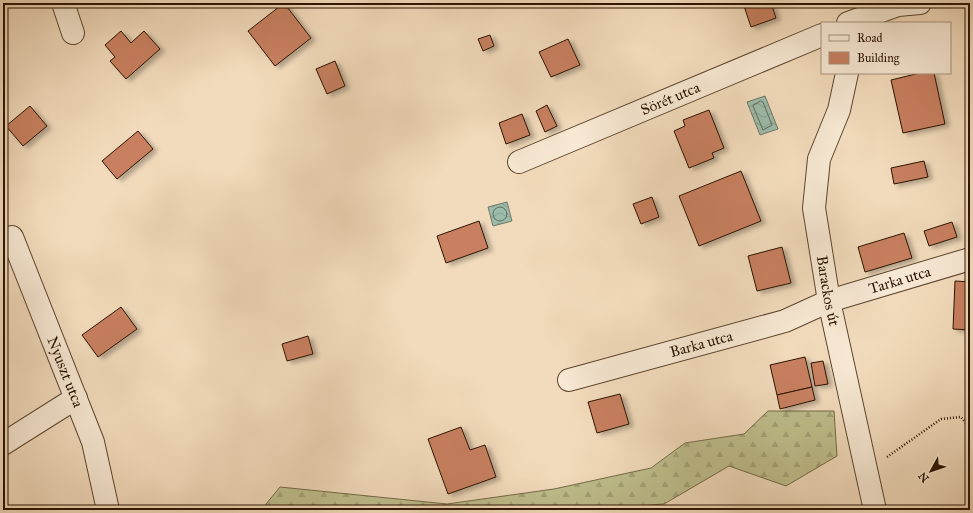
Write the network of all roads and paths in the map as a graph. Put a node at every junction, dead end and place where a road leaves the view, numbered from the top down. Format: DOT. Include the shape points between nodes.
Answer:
graph roads {
  1 [pos="63,3"];
  2 [pos="920,3"];
  3 [pos="898,4"];
  4 [pos="851,22"];
  5 [pos="881,22"];
  6 [pos="73,33"];
  7 [pos="821,35"];
  8 [pos="847,74"];
  9 [pos="519,162"];
  10 [pos="12,237"];
  11 [pos="970,259"];
  12 [pos="829,301"];
  13 [pos="569,380"];
  14 [pos="76,398"];
  15 [pos="970,428"];
  16 [pos="3,444"];
  17 [pos="867,471"];
  18 [pos="108,510"];
  19 [pos="875,510"];
  1 -- 6 [label="street"];
  2 -- 3 [label="street"];
  3 -- 4 [label="street"];
  3 -- 5 [label="street"];
  7 -- 9 [label="street, Sörét utca"];
  8 -- 12 [label="street, Barackos út" via="839,110 819,158 814,208"];
  10 -- 14 [label="street, Nyuszt utca"];
  11 -- 12 [label="street, Tarka utca"];
  12 -- 13 [label="street, Barka utca" via="785,321"];
  12 -- 17 [label="street, Barackos út"];
  14 -- 16 [label="street"];
  14 -- 18 [label="street, Nyuszt utca" via="93,442"];
  15 -- 17 [label="path" via="961,417 941,419"];
  17 -- 19 [label="street, Barackos út"];
}
